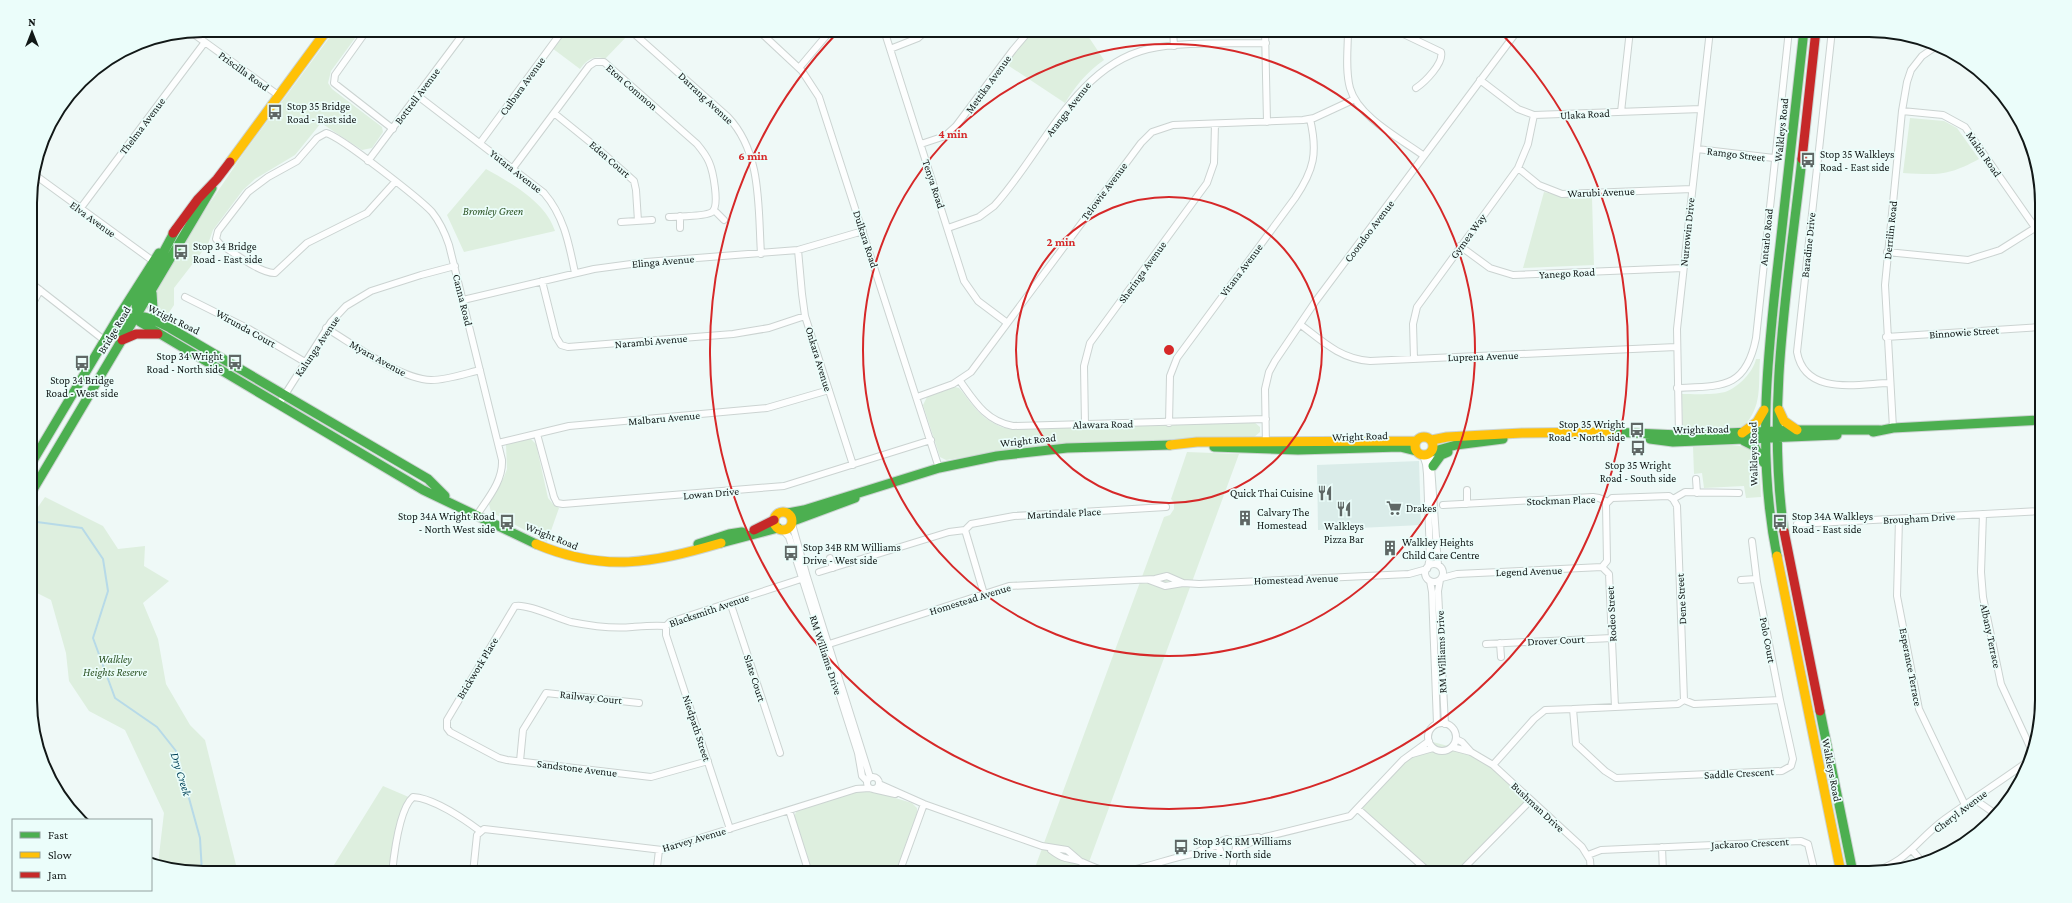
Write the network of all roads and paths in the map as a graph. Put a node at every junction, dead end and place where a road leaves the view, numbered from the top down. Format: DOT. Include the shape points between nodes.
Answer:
graph roads {
  1 [pos="198,37"];
  2 [pos="322,37"];
  3 [pos="363,37"];
  4 [pos="461,37"];
  5 [pos="558,37"];
  6 [pos="638,37"];
  7 [pos="766,37"];
  8 [pos="825,37"];
  9 [pos="886,37"];
  10 [pos="919,37"];
  11 [pos="1024,37"];
  12 [pos="1173,37"];
  13 [pos="1266,37"];
  14 [pos="1348,37"];
  15 [pos="1411,37"];
  16 [pos="1513,37"];
  17 [pos="1629,37"];
  18 [pos="1709,37"];
  19 [pos="1788,37"];
  20 [pos="1803,37"];
  21 [pos="1815,37"];
  22 [pos="1831,37"];
  23 [pos="204,42"];
  24 [pos="1266,43"];
  25 [pos="1174,46"];
  26 [pos="890,49"];
  27 [pos="1932,49"];
  28 [pos="799,68"];
  29 [pos="1480,80"];
  30 [pos="1416,88"];
  31 [pos="278,96"];
  32 [pos="418,96"];
  33 [pos="1355,99"];
  34 [pos="1701,109"];
  35 [pos="1902,111"];
  36 [pos="1621,112"];
  37 [pos="554,113"];
  38 [pos="1534,115"];
  39 [pos="1310,119"];
  40 [pos="1268,122"];
  41 [pos="1215,124"];
  42 [pos="393,129"];
  43 [pos="480,143"];
  44 [pos="921,144"];
  45 [pos="1697,149"];
  46 [pos="1424,156"];
  47 [pos="1774,158"];
  48 [pos="368,160"];
  49 [pos="513,168"];
  50 [pos="1518,168"];
  51 [pos="39,178"];
  52 [pos="217,180"];
  53 [pos="394,182"];
  54 [pos="1692,189"];
  55 [pos="80,209"];
  56 [pos="714,210"];
  57 [pos="669,216"];
  58 [pos="680,216"];
  59 [pos="652,220"];
  60 [pos="724,220"];
  61 [pos="638,221"];
  62 [pos="621,222"];
  63 [pos="680,228"];
  64 [pos="948,228"];
  65 [pos="2035,228"];
  66 [pos="176,229"];
  67 [pos="863,231"];
  68 [pos="1460,246"];
  69 [pos="798,250"];
  70 [pos="1888,252"];
  71 [pos="761,254"];
  72 [pos="153,261"];
  73 [pos="455,266"];
  74 [pos="1683,268"];
  75 [pos="575,273"];
  76 [pos="542,281"];
  77 [pos="37,288"];
  78 [pos="152,289"];
  79 [pos="40,290"];
  80 [pos="37,296"];
  81 [pos="185,297"];
  82 [pos="463,300"];
  83 [pos="137,316"];
  84 [pos="806,316"];
  85 [pos="1006,322"];
  86 [pos="1301,325"];
  87 [pos="165,326"];
  88 [pos="2035,327"];
  89 [pos="326,328"];
  90 [pos="163,335"];
  91 [pos="1886,337"];
  92 [pos="104,340"];
  93 [pos="122,340"];
  94 [pos="193,341"];
  95 [pos="1676,347"];
  96 [pos="188,350"];
  97 [pos="98,351"];
  98 [pos="1414,359"];
  99 [pos="305,362"];
  100 [pos="480,370"];
  101 [pos="960,381"];
  102 [pos="1889,383"];
  103 [pos="1677,388"];
  104 [pos="829,390"];
  105 [pos="73,394"];
  106 [pos="285,395"];
  107 [pos="917,397"];
  108 [pos="86,401"];
  109 [pos="1777,401"];
  110 [pos="279,404"];
  111 [pos="1764,410"];
  112 [pos="1266,419"];
  113 [pos="2035,420"];
  114 [pos="1170,423"];
  115 [pos="1085,425"];
  116 [pos="1893,428"];
  117 [pos="1620,432"];
  118 [pos="537,434"];
  119 [pos="1527,434"];
  120 [pos="1796,434"];
  121 [pos="1679,435"];
  122 [pos="1764,435"];
  123 [pos="1777,435"];
  124 [pos="1741,436"];
  125 [pos="931,440"];
  126 [pos="1432,440"];
  127 [pos="1416,441"];
  128 [pos="1490,441"];
  129 [pos="498,443"];
  130 [pos="1266,445"];
  131 [pos="1425,453"];
  132 [pos="37,454"];
  133 [pos="1776,456"];
  134 [pos="1765,463"];
  135 [pos="853,465"];
  136 [pos="1433,466"];
  137 [pos="939,468"];
  138 [pos="1696,479"];
  139 [pos="37,483"];
  140 [pos="1467,490"];
  141 [pos="1739,492"];
  142 [pos="1697,493"];
  143 [pos="448,499"];
  144 [pos="1673,499"];
  145 [pos="1608,502"];
  146 [pos="1467,504"];
  147 [pos="1443,505"];
  148 [pos="1166,507"];
  149 [pos="2035,511"];
  150 [pos="1983,514"];
  151 [pos="477,515"];
  152 [pos="791,519"];
  153 [pos="1899,519"];
  154 [pos="1797,524"];
  155 [pos="778,526"];
  156 [pos="965,530"];
  157 [pos="1752,541"];
  158 [pos="830,558"];
  159 [pos="1440,567"];
  160 [pos="1602,567"];
  161 [pos="833,568"];
  162 [pos="1427,568"];
  163 [pos="819,572"];
  164 [pos="1409,574"];
  165 [pos="1457,574"];
  166 [pos="804,578"];
  167 [pos="1146,579"];
  168 [pos="1428,579"];
  169 [pos="1441,579"];
  170 [pos="1756,579"];
  171 [pos="1741,580"];
  172 [pos="1183,583"];
  173 [pos="984,594"];
  174 [pos="730,602"];
  175 [pos="515,606"];
  176 [pos="666,626"];
  177 [pos="1612,638"];
  178 [pos="1500,643"];
  179 [pos="1486,644"];
  180 [pos="826,645"];
  181 [pos="1501,656"];
  182 [pos="1684,700"];
  183 [pos="1780,700"];
  184 [pos="639,703"];
  185 [pos="1615,707"];
  186 [pos="1573,709"];
  187 [pos="1437,724"];
  188 [pos="1445,724"];
  189 [pos="450,732"];
  190 [pos="1456,739"];
  191 [pos="1428,741"];
  192 [pos="2029,744"];
  193 [pos="1452,747"];
  194 [pos="1433,748"];
  195 [pos="1471,752"];
  196 [pos="780,753"];
  197 [pos="1407,757"];
  198 [pos="520,761"];
  199 [pos="708,761"];
  200 [pos="1493,765"];
  201 [pos="2021,766"];
  202 [pos="869,783"];
  203 [pos="879,784"];
  204 [pos="902,796"];
  205 [pos="1974,799"];
  206 [pos="1531,800"];
  207 [pos="924,804"];
  208 [pos="1965,805"];
  209 [pos="1358,809"];
  210 [pos="789,810"];
  211 [pos="1992,812"];
  212 [pos="730,829"];
  213 [pos="480,831"];
  214 [pos="1265,837"];
  215 [pos="1233,841"];
  216 [pos="1219,845"];
  217 [pos="1662,847"];
  218 [pos="1050,849"];
  219 [pos="659,850"];
  220 [pos="1912,850"];
  221 [pos="1234,852"];
  222 [pos="1195,854"];
  223 [pos="1223,854"];
  224 [pos="1588,855"];
  225 [pos="1919,858"];
  226 [pos="1081,862"];
  227 [pos="1889,865"];
  228 [pos="393,866"];
  229 [pos="474,866"];
  230 [pos="657,866"];
  231 [pos="807,866"];
  232 [pos="902,866"];
  233 [pos="1091,866"];
  234 [pos="1143,866"];
  235 [pos="1229,866"];
  236 [pos="1233,866"];
  237 [pos="1422,866"];
  238 [pos="1466,866"];
  239 [pos="1590,866"];
  240 [pos="1663,866"];
  241 [pos="1813,866"];
  242 [pos="1840,866"];
  243 [pos="1851,866"];
  1 -- 23 [label="street, Priscilla Road"];
  2 -- 31 [label="main road, Bridge Road"];
  3 -- 42 [label="street" via="334,75 334,84"];
  4 -- 32 [label="street, Bottrell Avenue"];
  5 -- 43 [label="street, Culbara Avenue"];
  6 -- 71 [label="street, Darrang Avenue" via="738,128 754,164"];
  7 -- 28 [label="street, Dulkara Road"];
  8 -- 28 [label="street"];
  9 -- 26 [label="street, Tenya Road"];
  10 -- 26 [label="street"];
  11 -- 44 [label="street, Mettika Avenue" via="956,126 945,136"];
  12 -- 25 [label="street"];
  13 -- 24 [label="street"];
  14 -- 33 [label="street" via="1349,78"];
  15 -- 30 [label="street" via="1436,48 1442,55 1428,79"];
  16 -- 29 [label="street, Coondoo Avenue"];
  17 -- 36 [label="street"];
  18 -- 34 [label="street, Nurrowin Drive"];
  19 -- 47 [label="street, Antarlo Road"];
  20 -- 111 [label="main road, Walkleys Road"];
  21 -- 109 [label="main road, Walkleys Road"];
  22 -- 102 [label="street, Baradine Drive" via="1797,352 1804,370 1825,384"];
  23 -- 31 [label="street, Priscilla Road"];
  23 -- 55 [label="street, Thelma Avenue"];
  24 -- 25 [label="street, Aranga Avenue"];
  24 -- 40 [label="street"];
  25 -- 64 [label="street, Aranga Avenue" via="1133,54 1097,74 1080,91 994,206 979,216"];
  26 -- 44 [label="street, Tenya Road"];
  27 -- 35 [label="street, Derrilin Road" via="1922,56 1911,70"];
  28 -- 67 [label="street, Dulkara Road" via="823,105"];
  29 -- 38 [label="street, Ulaka Road" via="1518,109"];
  29 -- 46 [label="street, Coondoo Avenue"];
  31 -- 52 [label="main road, Bridge Road"];
  32 -- 42 [label="street, Bottrell Avenue"];
  32 -- 43 [label="street, Yutara Avenue"];
  33 -- 39 [label="street, Telowie Avenue"];
  33 -- 46 [label="street" via="1368,115"];
  34 -- 36 [label="street, Ulaka Road"];
  34 -- 45 [label="street, Nurrowin Drive"];
  35 -- 65 [label="street, Makin Road" via="1944,115 1965,127"];
  35 -- 70 [label="street, Derrilin Road"];
  36 -- 38 [label="street, Ulaka Road"];
  37 -- 49 [label="street, Eton Common"];
  37 -- 56 [label="street, Eton Common" via="591,64 606,63 704,152 713,174 716,202"];
  37 -- 61 [label="street, Eden Court" via="634,181"];
  38 -- 50 [label="street, Gymea Way" via="1528,144"];
  39 -- 40 [label="street, Telowie Avenue"];
  39 -- 114 [label="street, Vitana Avenue" via="1314,148 1310,174 1177,358 1170,376"];
  40 -- 41 [label="street, Telowie Avenue"];
  41 -- 85 [label="street, Telowie Avenue" via="1169,125 1147,136"];
  41 -- 115 [label="street, Sheringa Avenue" via="1214,163 1207,183 1090,343 1084,366"];
  42 -- 48 [label="street, Bottrell Avenue"];
  43 -- 49 [label="street, Yutara Avenue"];
  44 -- 64 [label="street, Tenya Road"];
  45 -- 47 [label="street, Ramgo Street"];
  45 -- 54 [label="street, Nurrowin Drive"];
  46 -- 86 [label="street, Coondoo Avenue"];
  47 -- 103 [label="street, Antarlo Road" via="1756,338 1751,359 1742,372 1728,382 1712,386"];
  48 -- 53 [label="street, Canna Road"];
  48 -- 53 [label="street, Canna Road" via="326,133 317,138 300,158 248,192 218,231 216,239 266,272 276,273 307,243 367,213"];
  49 -- 75 [label="street, Yutara Avenue" via="541,189 556,208 566,232"];
  50 -- 54 [label="street, Warubi Avenue" via="1539,185 1562,194"];
  50 -- 68 [label="street, Gymea Way"];
  51 -- 55 [label="street, Elva Avenue"];
  52 -- 66 [label="main road, Bridge Road" via="198,199"];
  52 -- 78 [label="main road, Bridge Road"];
  53 -- 73 [label="street, Canna Road" via="425,206 438,220"];
  54 -- 74 [label="street, Nurrowin Drive"];
  55 -- 72 [label="street, Elva Avenue"];
  56 -- 58 [label="street" via="708,214"];
  56 -- 60 [label="street"];
  57 -- 58 [label="street"];
  58 -- 63 [label="street"];
  59 -- 61 [label="street"];
  61 -- 62 [label="street"];
  64 -- 85 [label="street, Tenya Road" via="970,291 978,301"];
  65 -- 70 [label="street" via="2000,250 1968,260"];
  66 -- 72 [label="main road, Bridge Road"];
  66 -- 83 [label="main road" via="138,298"];
  67 -- 69 [label="street, Elinga Avenue"];
  67 -- 107 [label="street, Dulkara Road"];
  68 -- 74 [label="street, Yanego Road" via="1490,268 1513,275"];
  68 -- 98 [label="street, Gymea Way" via="1418,307 1413,324"];
  69 -- 71 [label="street, Elinga Avenue"];
  69 -- 84 [label="street, Onkara Avenue"];
  70 -- 91 [label="street, Derrilin Road" via="1884,291"];
  71 -- 75 [label="street, Elinga Avenue" via="624,265"];
  72 -- 92 [label="main road, Bridge Road"];
  73 -- 82 [label="street, Canna Road"];
  73 -- 89 [label="street, Kalunga Avenue" via="371,291 346,306"];
  74 -- 95 [label="street, Nurrowin Drive"];
  75 -- 76 [label="street, Elinga Avenue"];
  76 -- 82 [label="street, Elinga Avenue"];
  76 -- 84 [label="street, Narambi Avenue" via="556,337 561,345 568,348 733,334 769,328"];
  77 -- 79 [label="street"];
  78 -- 83 [label="main road, Bridge Road"];
  78 -- 87 [label="main road" via="151,303 154,312"];
  79 -- 80 [label="street"];
  79 -- 92 [label="street"];
  81 -- 99 [label="street, Wirunda Court" via="249,329"];
  82 -- 100 [label="street, Canna Road"];
  83 -- 87 [label="main road, Wright Road" via="144,316"];
  83 -- 90 [label="main road, Wright Road" via="140,322"];
  83 -- 93 [label="main road, Bridge Road"];
  83 -- 97 [label="main road" via="124,322 110,342"];
  84 -- 104 [label="street, Onkara Avenue"];
  85 -- 101 [label="street, Telowie Avenue" via="971,372"];
  86 -- 98 [label="street, Luprena Avenue" via="1349,358 1370,361"];
  86 -- 112 [label="street, Coondoo Avenue" via="1269,372 1265,394"];
  87 -- 94 [label="main road, Wright Road"];
  88 -- 91 [label="street, Binnowie Street"];
  89 -- 99 [label="street, Kalunga Avenue"];
  89 -- 100 [label="street, Myara Avenue" via="386,364 414,377 437,380"];
  90 -- 93 [label="main road" via="140,333"];
  90 -- 96 [label="main road, Wright Road"];
  91 -- 102 [label="street, Derrilin Road"];
  92 -- 97 [label="main road, Bridge Road"];
  93 -- 108 [label="main road, Bridge Road"];
  94 -- 96 [label="main road"];
  94 -- 106 [label="main road, Wright Road"];
  95 -- 98 [label="street, Luprena Avenue"];
  95 -- 103 [label="street, Nurrowin Drive"];
  96 -- 110 [label="main road, Wright Road"];
  97 -- 105 [label="main road, Bridge Road"];
  99 -- 106 [label="street, Kalunga Avenue"];
  100 -- 129 [label="street, Canna Road"];
  101 -- 107 [label="street, Telowie Avenue"];
  101 -- 115 [label="street, Alawara Road" via="982,411 991,419 1003,424"];
  102 -- 116 [label="street, Derrilin Road"];
  103 -- 121 [label="street, Nurrowin Drive"];
  104 -- 118 [label="street, Malbaru Avenue" via="762,409 584,424"];
  104 -- 135 [label="street, Onkara Avenue"];
  105 -- 108 [label="main road"];
  105 -- 132 [label="main road, Bridge Road"];
  106 -- 110 [label="street, Kalunga Avenue"];
  106 -- 143 [label="main road, Wright Road" via="428,479"];
  107 -- 125 [label="street, Dulkara Road"];
  108 -- 139 [label="main road, Bridge Road"];
  109 -- 120 [label="main road" via="1783,419"];
  109 -- 123 [label="main road, Walkleys Road"];
  110 -- 143 [label="main road, Wright Road" via="422,490"];
  111 -- 122 [label="main road, Walkleys Road"];
  111 -- 124 [label="main road" via="1757,422"];
  112 -- 114 [label="street, Alawara Road"];
  112 -- 130 [label="street, Coondoo Avenue"];
  113 -- 116 [label="main road, Wright Road"];
  114 -- 115 [label="street, Alawara Road"];
  116 -- 120 [label="main road, Wright Road" via="1869,433"];
  117 -- 119 [label="main road, Wright Road"];
  117 -- 121 [label="main road, Wright Road"];
  117 -- 124 [label="main road, Wright Road" via="1667,441"];
  118 -- 129 [label="street, Malbaru Avenue"];
  118 -- 135 [label="street, Lowan Drive" via="554,497 557,503 562,504 776,488"];
  119 -- 126 [label="main road, Wright Road" via="1447,437"];
  119 -- 128 [label="main road, Wright Road"];
  120 -- 123 [label="main road, Wright Road"];
  120 -- 133 [label="main road" via="1784,444"];
  121 -- 124 [label="main road, Wright Road"];
  122 -- 123 [label="main road, Wright Road"];
  122 -- 124 [label="main road, Wright Road"];
  122 -- 134 [label="main road, Walkleys Road"];
  123 -- 133 [label="main road, Walkleys Road"];
  124 -- 134 [label="main road" via="1754,446"];
  125 -- 135 [label="street, Lowan Drive"];
  125 -- 137 [label="street, Dulkara Road"];
  126 -- 127 [label="main road" via="1425,436"];
  126 -- 131 [label="main road" via="1433,447"];
  127 -- 130 [label="main road, Wright Road"];
  127 -- 131 [label="main road" via="1414,445"];
  128 -- 131 [label="main road, Wright Road" via="1456,444"];
  128 -- 136 [label="main road" via="1446,452"];
  129 -- 151 [label="street, Canna Road" via="502,471"];
  130 -- 131 [label="main road, Wright Road" via="1298,450 1400,447"];
  130 -- 137 [label="main road, Wright Road" via="1243,441 1053,450 997,456"];
  131 -- 136 [label="street"];
  131 -- 162 [label="street" via="1430,557"];
  133 -- 243 [label="main road, Walkleys Road" via="1781,514"];
  134 -- 242 [label="main road, Walkleys Road" via="1766,491 1774,543"];
  136 -- 159 [label="street"];
  137 -- 152 [label="main road, Wright Road" via="878,487 834,507"];
  138 -- 142 [label="street"];
  140 -- 146 [label="street"];
  141 -- 142 [label="street, Stockman Place"];
  142 -- 144 [label="street, Stockman Place" via="1685,492"];
  143 -- 151 [label="main road, Wright Road"];
  144 -- 145 [label="street, Stockman Place" via="1669,496 1612,498"];
  144 -- 182 [label="street, Dene Street" via="1677,506"];
  145 -- 146 [label="street, Stockman Place" via="1593,497"];
  145 -- 160 [label="street" via="1607,560"];
  146 -- 147 [label="street, Stockman Place"];
  148 -- 156 [label="street, Martindale Place" via="1014,516 971,524"];
  149 -- 150 [label="street, Brougham Drive"];
  150 -- 153 [label="street, Brougham Drive"];
  150 -- 192 [label="street, Albany Terrace" via="1980,572 1983,597 2001,684"];
  151 -- 155 [label="main road, Wright Road" via="549,549 577,559 617,564 656,559 720,536"];
  152 -- 155 [label="main road" via="789,528"];
  152 -- 155 [label="main road" via="780,512"];
  152 -- 166 [label="street, RM Williams Drive"];
  153 -- 154 [label="street, Brougham Drive"];
  153 -- 208 [label="street, Esperance Terrace" via="1897,596 1919,709"];
  155 -- 166 [label="street, RM Williams Drive" via="789,537"];
  156 -- 161 [label="street, Martindale Place" via="949,532"];
  156 -- 173 [label="street"];
  157 -- 170 [label="street, Polo Court"];
  158 -- 161 [label="street"];
  159 -- 162 [label="street" via="1432,564"];
  159 -- 165 [label="street, Legend Avenue"];
  159 -- 169 [label="street"];
  160 -- 165 [label="street, Legend Avenue"];
  160 -- 177 [label="street, Rodeo Street" via="1609,574"];
  161 -- 163 [label="street, Martindale Place"];
  162 -- 164 [label="street, Homestead Avenue"];
  162 -- 168 [label="street"];
  164 -- 168 [label="street, Homestead Avenue"];
  164 -- 172 [label="street, Homestead Avenue"];
  165 -- 169 [label="street, Legend Avenue"];
  166 -- 174 [label="street, Blacksmith Avenue"];
  166 -- 180 [label="street, RM Williams Drive"];
  167 -- 172 [label="street, Homestead Avenue" via="1165,586"];
  167 -- 172 [label="street, Homestead Avenue" via="1167,576"];
  167 -- 173 [label="street, Homestead Avenue" via="1017,585"];
  168 -- 169 [label="street" via="1434,582"];
  168 -- 187 [label="street, RM Williams Drive" via="1432,592"];
  169 -- 188 [label="street, RM Williams Drive" via="1438,591"];
  170 -- 171 [label="street"];
  170 -- 183 [label="street, Polo Court"];
  173 -- 180 [label="street, Homestead Avenue"];
  174 -- 176 [label="street, Blacksmith Avenue" via="670,622"];
  174 -- 196 [label="street, Slate Court"];
  175 -- 176 [label="street, Blacksmith Avenue" via="522,604 554,618 599,627 654,624"];
  175 -- 189 [label="street, Brickwork Place" via="447,720"];
  176 -- 199 [label="street, Niedpath Street" via="666,635"];
  177 -- 178 [label="street, Drover Court"];
  177 -- 185 [label="street, Rodeo Street"];
  178 -- 179 [label="street, Drover Court"];
  178 -- 181 [label="street"];
  180 -- 202 [label="street, RM Williams Drive"];
  182 -- 183 [label="street" via="1694,704"];
  182 -- 185 [label="street" via="1678,704"];
  183 -- 186 [label="street, Saddle Crescent" via="1792,759 1791,766 1782,771 1629,779 1610,775 1576,744"];
  184 -- 198 [label="street, Railway Court" via="546,692 523,730"];
  185 -- 186 [label="street"];
  186 -- 200 [label="street" via="1545,710 1534,718"];
  187 -- 188 [label="street"];
  187 -- 191 [label="street" via="1430,730"];
  188 -- 190 [label="street" via="1454,730"];
  189 -- 198 [label="street, Sandstone Avenue" via="499,758"];
  190 -- 193 [label="street"];
  190 -- 195 [label="street, Bushman Drive"];
  191 -- 194 [label="street"];
  191 -- 197 [label="street"];
  193 -- 194 [label="street" via="1442,751"];
  193 -- 195 [label="street, Bushman Drive"];
  194 -- 197 [label="street"];
  195 -- 200 [label="street, Bushman Drive"];
  197 -- 209 [label="street"];
  198 -- 199 [label="street, Sandstone Avenue" via="651,777"];
  199 -- 212 [label="street, Niedpath Street"];
  200 -- 206 [label="street, Bushman Drive"];
  201 -- 205 [label="street, Cheryl Avenue"];
  202 -- 203 [label="street" via="877,787"];
  202 -- 203 [label="street" via="877,778"];
  202 -- 204 [label="street"];
  202 -- 210 [label="street, Harvey Avenue"];
  203 -- 204 [label="street"];
  204 -- 207 [label="street"];
  205 -- 208 [label="street, Cheryl Avenue"];
  205 -- 211 [label="street"];
  206 -- 224 [label="street, Bushman Drive"];
  206 -- 238 [label="street"];
  207 -- 218 [label="street"];
  207 -- 232 [label="street"];
  208 -- 220 [label="street, Cheryl Avenue" via="1937,826"];
  209 -- 214 [label="street" via="1342,819"];
  209 -- 237 [label="street"];
  210 -- 212 [label="street, Harvey Avenue"];
  210 -- 231 [label="street"];
  212 -- 219 [label="street, Harvey Avenue"];
  213 -- 219 [label="street, Harvey Avenue" via="487,829"];
  213 -- 228 [label="street" via="423,797 413,797 406,803"];
  213 -- 229 [label="street" via="477,835"];
  214 -- 215 [label="street"];
  214 -- 221 [label="street"];
  215 -- 216 [label="street" via="1226,839"];
  215 -- 221 [label="street" via="1236,846"];
  216 -- 222 [label="street"];
  216 -- 223 [label="street"];
  217 -- 224 [label="street, Jackaroo Crescent" via="1600,850"];
  217 -- 240 [label="street"];
  217 -- 241 [label="street, Jackaroo Crescent" via="1802,840 1808,844"];
  218 -- 226 [label="street" via="1063,859"];
  218 -- 226 [label="street" via="1069,851"];
  219 -- 230 [label="street"];
  220 -- 225 [label="street"];
  220 -- 227 [label="street, Cheryl Avenue"];
  221 -- 223 [label="street"];
  221 -- 236 [label="street"];
  222 -- 223 [label="street"];
  222 -- 234 [label="street"];
  223 -- 235 [label="street"];
  224 -- 239 [label="street, Bushman Drive"];
  226 -- 233 [label="street"];
}
